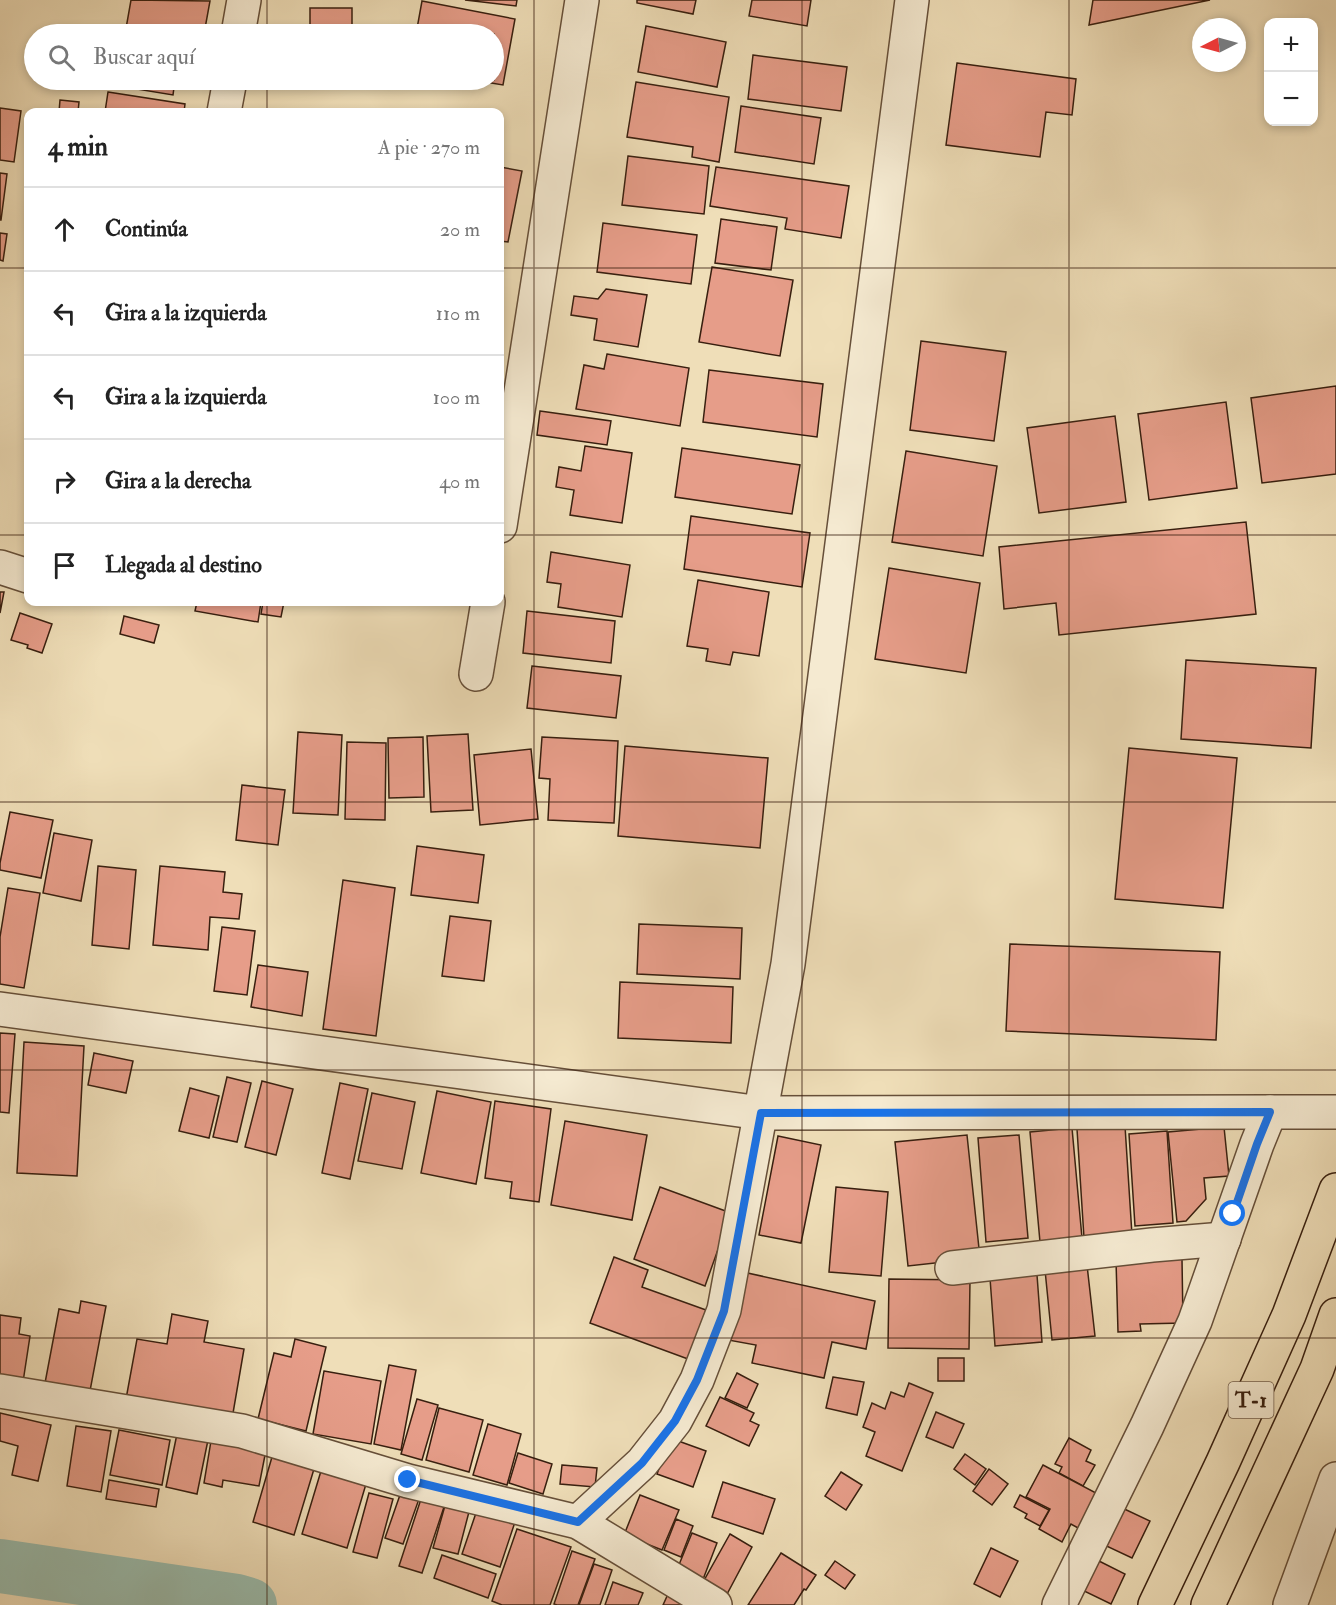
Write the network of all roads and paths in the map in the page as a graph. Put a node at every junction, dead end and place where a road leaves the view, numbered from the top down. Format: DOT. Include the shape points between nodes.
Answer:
graph roads {
  1 [pos="244,0"];
  2 [pos="582,0"];
  3 [pos="912,0"];
  4 [pos="240,24"];
  5 [pos="228,90"];
  6 [pos="225,108"];
  7 [pos="504,500"];
  8 [pos="0,567"];
  9 [pos="24,575"];
  10 [pos="487,606"];
  11 [pos="476,674"];
  12 [pos="0,1010"];
  13 [pos="1270,1112"];
  14 [pos="1336,1112"];
  15 [pos="761,1113"];
  16 [pos="1336,1190"];
  17 [pos="1224,1239"];
  18 [pos="952,1268"];
  19 [pos="1336,1315"];
  20 [pos="1327,1374"];
  21 [pos="0,1391"];
  22 [pos="1336,1479"];
  23 [pos="578,1522"];
  24 [pos="715,1605"];
  25 [pos="1059,1605"];
  26 [pos="1155,1605"];
  27 [pos="1208,1605"];
  28 [pos="1290,1605"];
  1 -- 4 [label="street"];
  2 -- 7 [label="street"];
  3 -- 15 [label="street" via="788,964"];
  5 -- 6 [label="street"];
  8 -- 9 [label="street"];
  10 -- 11 [label="street"];
  12 -- 15 [label="street"];
  13 -- 14 [label="street"];
  13 -- 15 [label="street"];
  13 -- 17 [label="street"];
  15 -- 23 [label="street" via="724,1311 697,1380 675,1421 642,1463"];
  16 -- 26 [label="main road, T-1" via="1289,1315"];
  17 -- 18 [label="street"];
  17 -- 25 [label="street" via="1195,1321"];
  19 -- 20 [label="main road, T-1"];
  20 -- 27 [label="main road, T-1"];
  21 -- 23 [label="street" via="242,1431 408,1480"];
  22 -- 28 [label="street"];
  23 -- 24 [label="street"];
}
